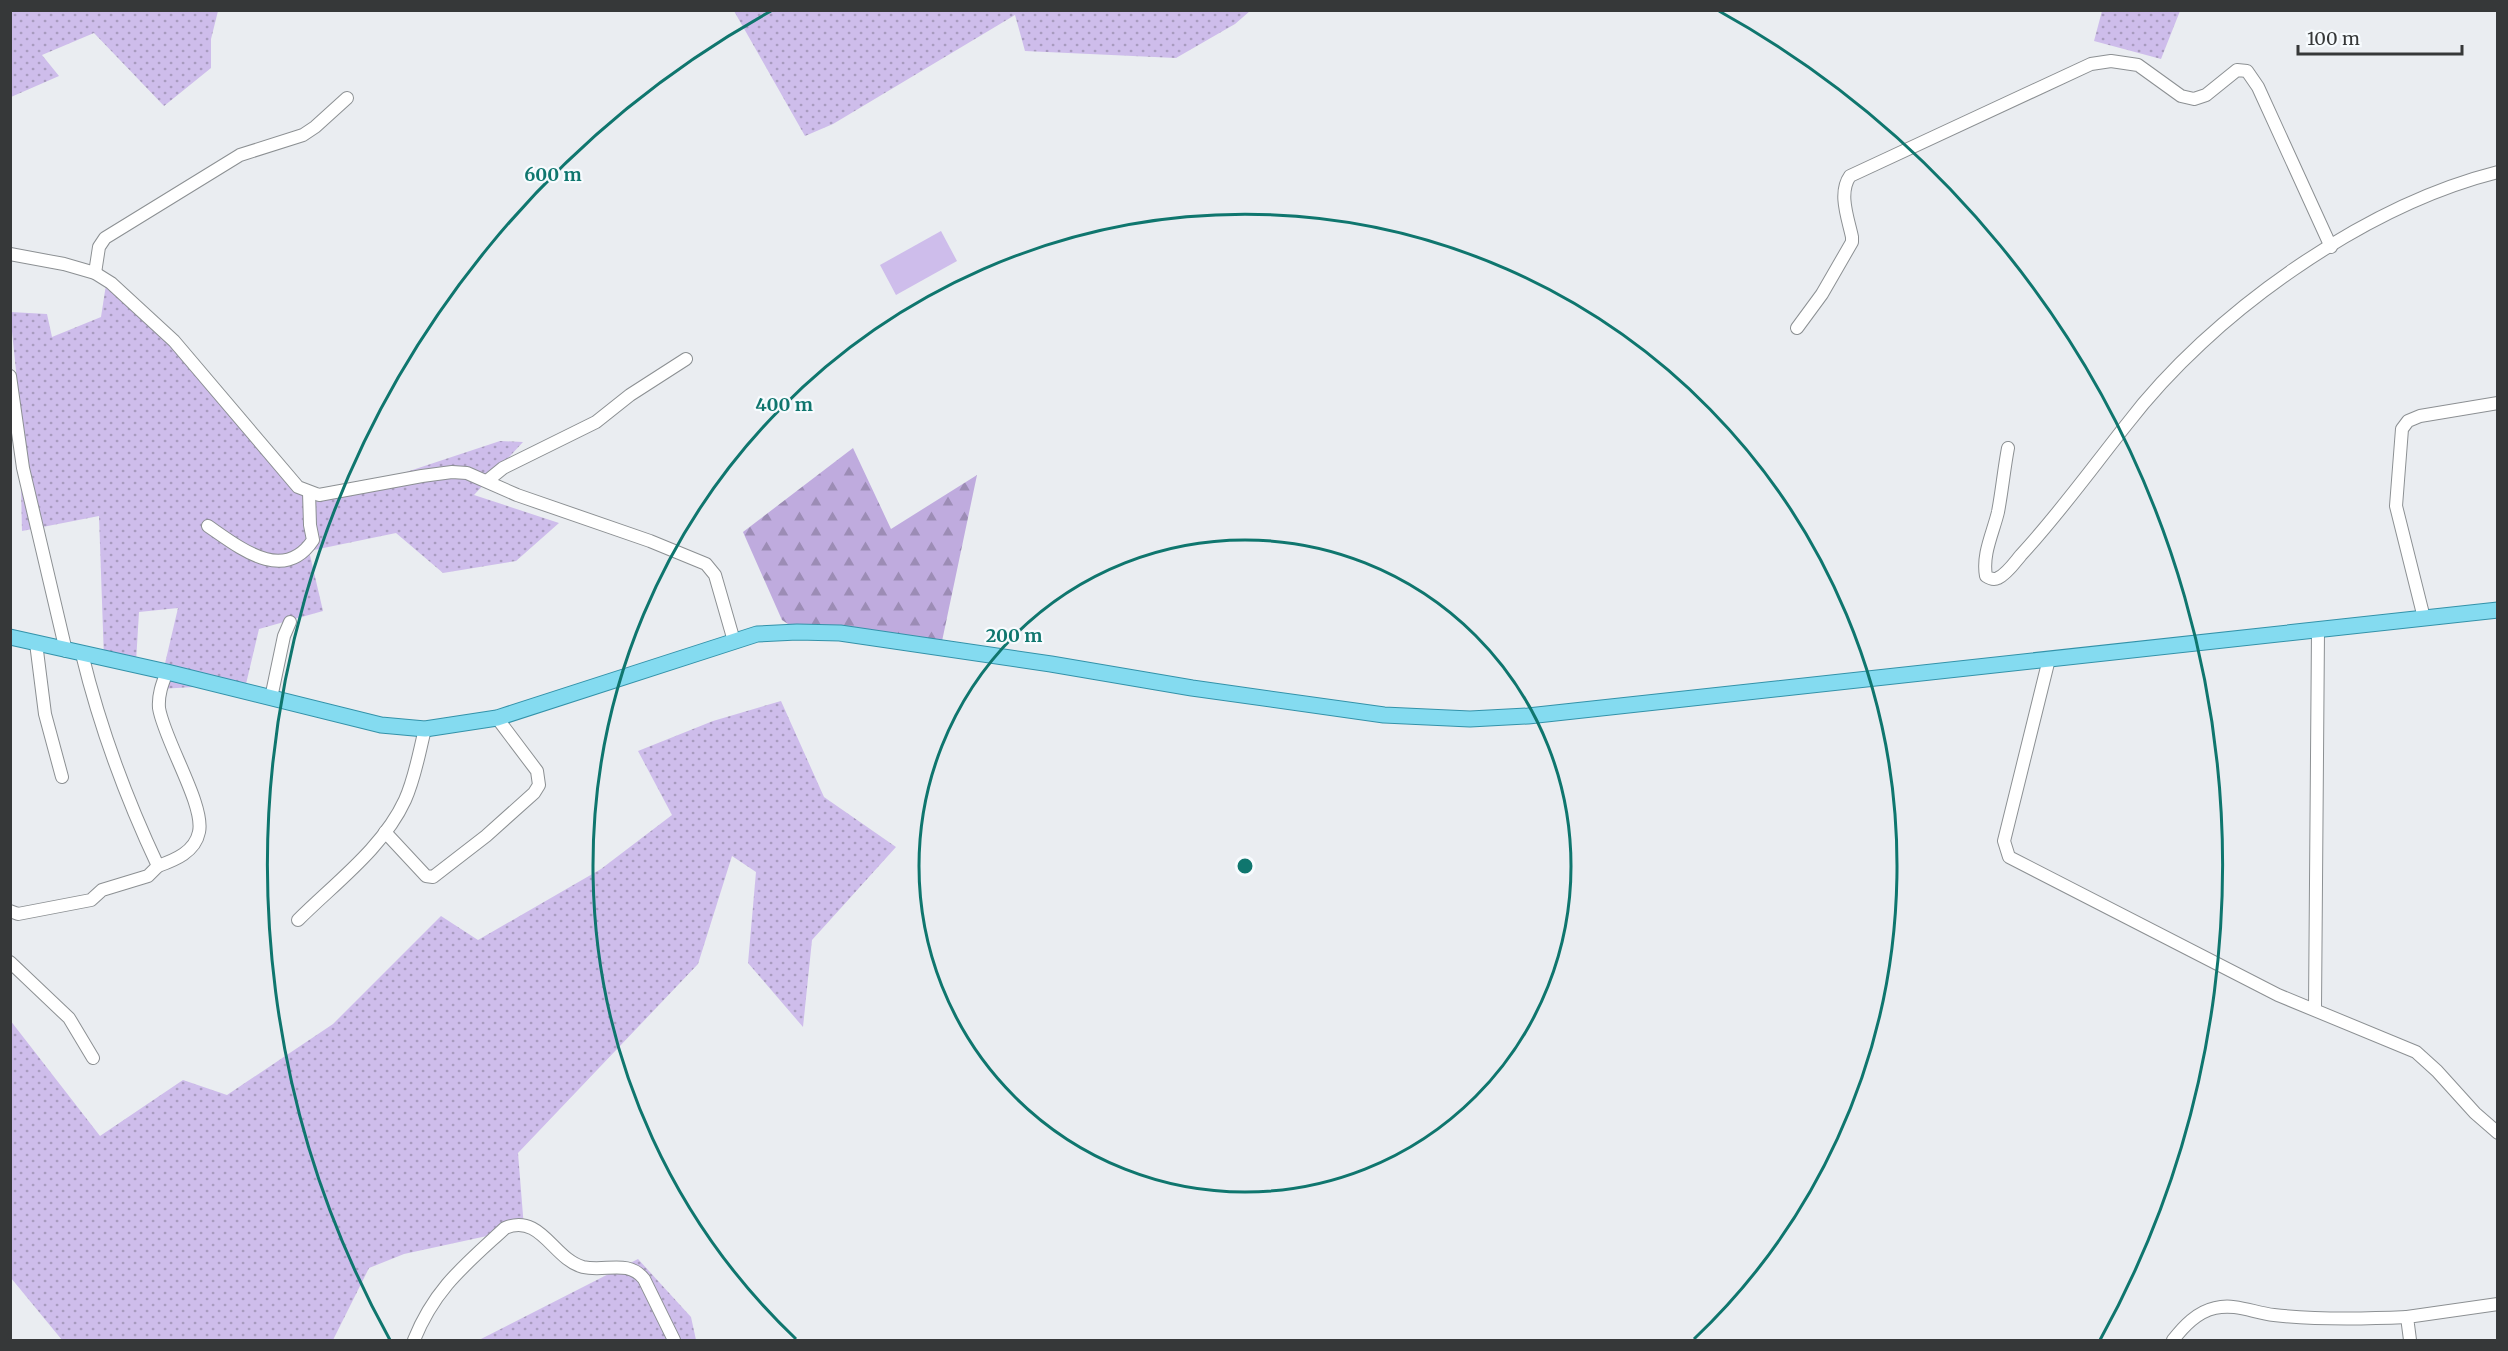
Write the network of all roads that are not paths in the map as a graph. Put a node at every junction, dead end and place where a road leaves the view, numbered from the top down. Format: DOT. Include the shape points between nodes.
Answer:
graph roads {
  1 [pos="347,98"];
  2 [pos="2498,172"];
  3 [pos="2331,247"];
  4 [pos="10,254"];
  5 [pos="95,273"];
  6 [pos="1797,328"];
  7 [pos="686,359"];
  8 [pos="10,376"];
  9 [pos="2498,402"];
  10 [pos="15,445"];
  11 [pos="2008,448"];
  12 [pos="487,481"];
  13 [pos="309,492"];
  14 [pos="208,526"];
  15 [pos="2498,610"];
  16 [pos="2424,618"];
  17 [pos="290,621"];
  18 [pos="2318,631"];
  19 [pos="10,637"];
  20 [pos="734,641"];
  21 [pos="36,643"];
  22 [pos="66,651"];
  23 [pos="82,654"];
  24 [pos="2049,659"];
  25 [pos="167,672"];
  26 [pos="271,698"];
  27 [pos="497,718"];
  28 [pos="425,729"];
  29 [pos="62,777"];
  30 [pos="385,832"];
  31 [pos="158,866"];
  32 [pos="10,911"];
  33 [pos="298,920"];
  34 [pos="10,962"];
  35 [pos="2315,1009"];
  36 [pos="93,1058"];
  37 [pos="2498,1133"];
  38 [pos="2498,1304"];
  39 [pos="2407,1317"];
  40 [pos="414,1341"];
  41 [pos="674,1341"];
  42 [pos="2173,1341"];
  43 [pos="2410,1341"];
  1 -- 5 [label="street" via="303,135 240,155 105,238 99,247"];
  2 -- 3 [label="street" via="2420,200"];
  3 -- 6 [label="street" via="2258,87 2247,71 2237,70 2206,95 2194,99 2181,96 2138,65 2100,62 1850,176 1845,202 1852,242"];
  3 -- 11 [label="street" via="2277,282 2177,365 2038,536 2009,569 1990,579 1984,569 1986,552 1998,513"];
  4 -- 5 [label="street"];
  5 -- 13 [label="street" via="174,341 288,478"];
  7 -- 12 [label="street" via="596,422 503,468"];
  8 -- 10 [label="street"];
  9 -- 16 [label="street" via="2420,416 2402,429 2396,506"];
  10 -- 22 [label="street"];
  12 -- 13 [label="street" via="452,472 329,494"];
  12 -- 20 [label="street" via="706,564 715,575"];
  13 -- 14 [label="street" via="313,540 305,552 288,562 258,556"];
  15 -- 16 [label="main road"];
  16 -- 18 [label="main road"];
  17 -- 26 [label="street"];
  18 -- 24 [label="main road"];
  18 -- 35 [label="street"];
  19 -- 21 [label="main road"];
  20 -- 24 [label="main road" via="757,634 840,633 1384,715 1470,719"];
  20 -- 27 [label="main road"];
  21 -- 22 [label="main road"];
  21 -- 29 [label="street" via="45,714"];
  22 -- 23 [label="main road"];
  23 -- 25 [label="main road"];
  23 -- 31 [label="street" via="117,771"];
  24 -- 35 [label="street" via="2004,841 2009,857 2278,995"];
  25 -- 26 [label="main road"];
  25 -- 31 [label="street" via="159,706 167,737 195,805 200,830 187,852"];
  26 -- 28 [label="main road" via="381,725"];
  27 -- 28 [label="main road"];
  27 -- 30 [label="street" via="537,771 534,793 486,837 433,877 426,876"];
  28 -- 30 [label="street" via="405,800"];
  30 -- 33 [label="street"];
  31 -- 32 [label="street" via="148,876 102,891 91,900 18,914"];
  34 -- 36 [label="street" via="69,1018"];
  35 -- 37 [label="street" via="2416,1052"];
  38 -- 39 [label="street"];
  39 -- 42 [label="street" via="2319,1319 2224,1306 2197,1316"];
  39 -- 43 [label="street"];
  40 -- 41 [label="street" via="431,1303 446,1283 505,1228 516,1223 529,1226 583,1267 630,1268 638,1272"];
}
